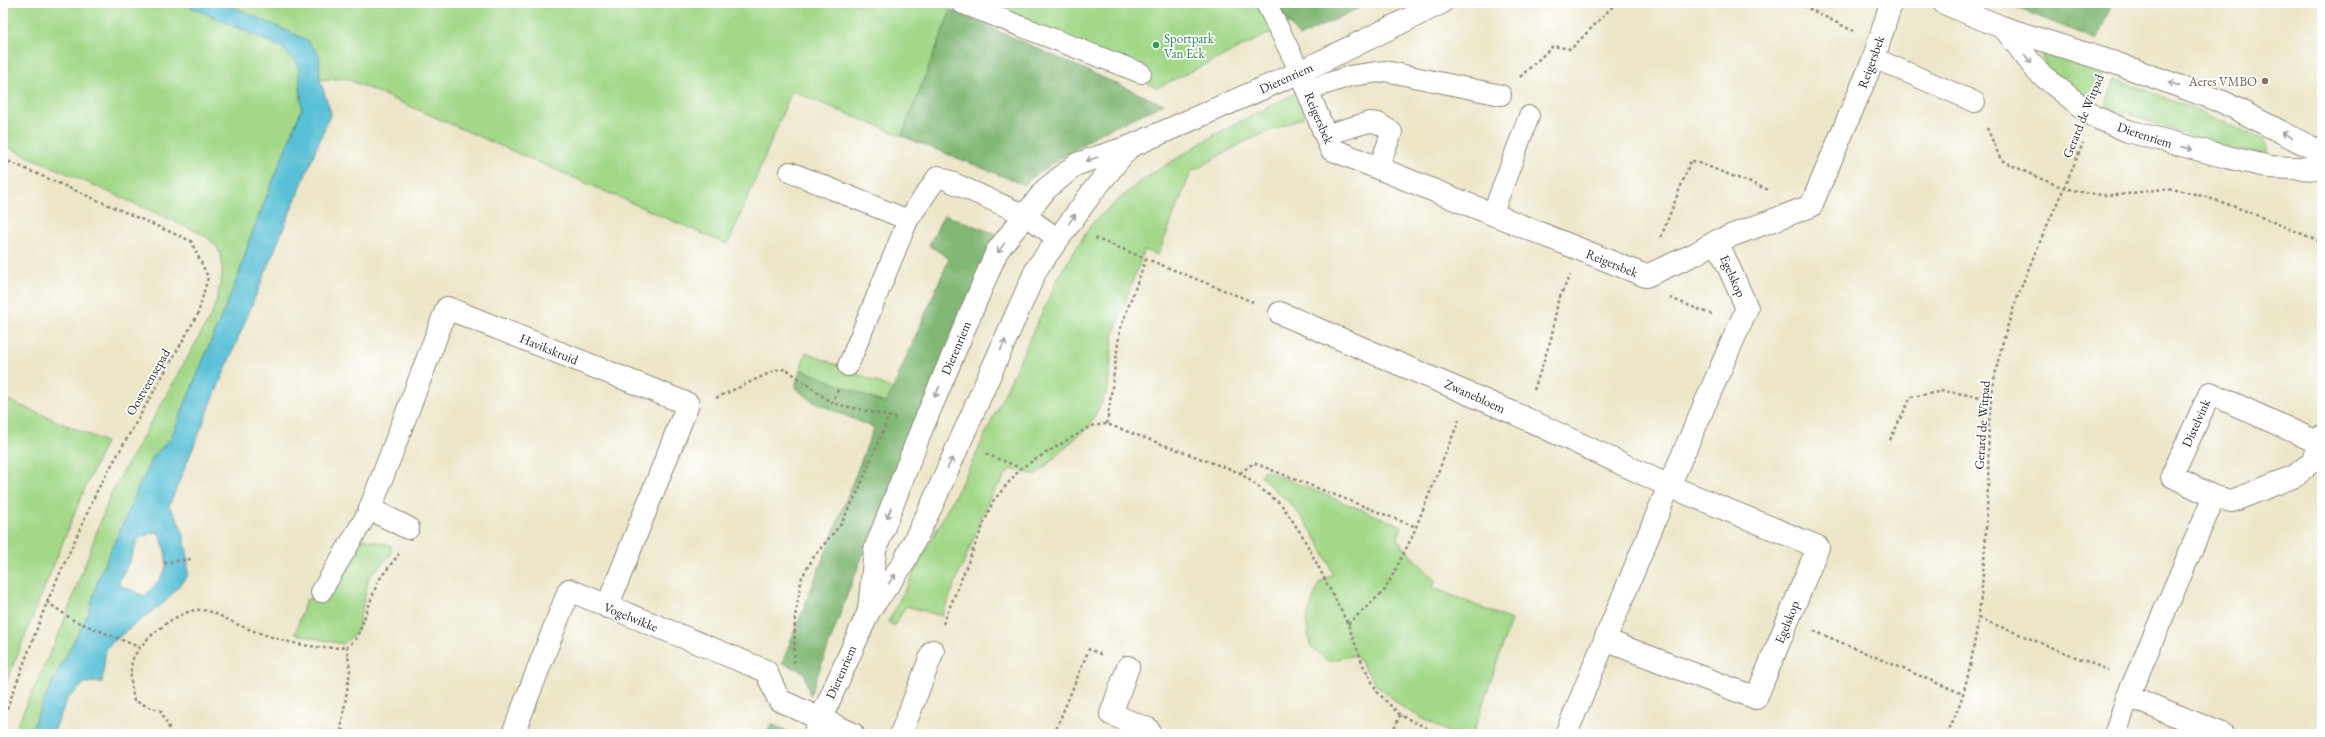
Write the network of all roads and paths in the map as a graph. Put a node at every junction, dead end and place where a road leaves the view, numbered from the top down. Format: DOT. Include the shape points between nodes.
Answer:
graph roads {
  1 [pos="961,3"];
  2 [pos="1266,3"];
  3 [pos="1441,3"];
  4 [pos="1618,3"];
  5 [pos="1798,3"];
  6 [pos="1890,3"];
  7 [pos="1944,3"];
  8 [pos="2004,28"];
  9 [pos="1877,51"];
  10 [pos="1141,73"];
  11 [pos="1304,81"];
  12 [pos="1501,95"];
  13 [pos="1975,102"];
  14 [pos="1529,116"];
  15 [pos="2093,116"];
  16 [pos="1326,135"];
  17 [pos="1130,148"];
  18 [pos="2322,154"];
  19 [pos="3,159"];
  20 [pos="1378,169"];
  21 [pos="2322,169"];
  22 [pos="790,172"];
  23 [pos="2065,189"];
  24 [pos="1025,215"];
  25 [pos="1492,215"];
  26 [pos="908,220"];
  27 [pos="1062,233"];
  28 [pos="1717,241"];
  29 [pos="2322,242"];
  30 [pos="1582,251"];
  31 [pos="1146,259"];
  32 [pos="1280,313"];
  33 [pos="848,366"];
  34 [pos="1470,394"];
  35 [pos="1991,396"];
  36 [pos="832,403"];
  37 [pos="688,404"];
  38 [pos="889,416"];
  39 [pos="1524,419"];
  40 [pos="1107,424"];
  41 [pos="1890,440"];
  42 [pos="2321,441"];
  43 [pos="1240,473"];
  44 [pos="1668,486"];
  45 [pos="2214,497"];
  46 [pos="370,509"];
  47 [pos="408,528"];
  48 [pos="1416,528"];
  49 [pos="191,559"];
  50 [pos="164,563"];
  51 [pos="321,592"];
  52 [pos="47,602"];
  53 [pos="607,607"];
  54 [pos="869,611"];
  55 [pos="1979,618"];
  56 [pos="1788,620"];
  57 [pos="1348,624"];
  58 [pos="1605,640"];
  59 [pos="140,646"];
  60 [pos="347,647"];
  61 [pos="933,651"];
  62 [pos="1128,667"];
  63 [pos="2131,689"];
  64 [pos="1963,694"];
  65 [pos="779,700"];
  66 [pos="1400,715"];
  67 [pos="3,719"];
  68 [pos="817,726"];
  69 [pos="1151,732"];
  70 [pos="172,734"];
  71 [pos="348,734"];
  72 [pos="513,734"];
  73 [pos="766,734"];
  74 [pos="853,734"];
  75 [pos="901,734"];
  76 [pos="1054,734"];
  77 [pos="1392,734"];
  78 [pos="1440,734"];
  79 [pos="1566,734"];
  80 [pos="1948,734"];
  81 [pos="2115,734"];
  82 [pos="2222,734"];
  1 -- 10 [label="lane"];
  2 -- 11 [label="lane"];
  3 -- 11 [label="street, Dierenriem"];
  4 -- 12 [label="path" via="1571,49 1553,46"];
  5 -- 9 [label="path"];
  6 -- 9 [label="street, Reigersbek"];
  7 -- 8 [label="street, Dierenriem"];
  8 -- 15 [label="street, Dierenriem, one-way" via="2038,72"];
  18 -- 8 [label="street, Dierenriem, one-way" via="2224,102 2115,63"];
  9 -- 13 [label="lane"];
  9 -- 28 [label="street, Reigersbek" via="1811,206"];
  11 -- 12 [label="lane" via="1385,71"];
  11 -- 16 [label="street, Reigersbek"];
  11 -- 17 [label="street, Dierenriem"];
  13 -- 23 [label="path" via="2001,160"];
  14 -- 25 [label="lane"];
  15 -- 21 [label="street, Dierenriem, one-way" via="2128,131 2213,154 2270,167"];
  15 -- 23 [label="path, Gerard de Witpad"];
  16 -- 20 [label="street, Reigersbek" via="1331,149"];
  16 -- 20 [label="lane" via="1369,122 1378,123 1392,132"];
  17 -- 24 [label="street, Dierenriem, one-way" via="1077,164 1046,190"];
  27 -- 17 [label="street, Dierenriem, one-way" via="1093,191"];
  19 -- 52 [label="path, Oostveensepad" via="191,241 208,277 198,314 98,489"];
  20 -- 25 [label="street, Reigersbek"];
  22 -- 26 [label="lane"];
  23 -- 29 [label="path" via="2107,195 2160,189 2178,191 2234,207"];
  23 -- 35 [label="path, Gerard de Witpad" via="2037,249 1999,352"];
  24 -- 26 [label="lane" via="938,176"];
  24 -- 27 [label="lane"];
  24 -- 54 [label="street, Dierenriem, one-way" via="997,251 922,428 875,550"];
  25 -- 30 [label="street, Reigersbek"];
  26 -- 33 [label="lane"];
  27 -- 31 [label="path"];
  54 -- 27 [label="street, Dierenriem, one-way" via="903,564 931,507 1037,268"];
  28 -- 30 [label="street, Reigersbek" via="1646,276"];
  28 -- 44 [label="street, Egelskop" via="1747,308"];
  30 -- 39 [label="path" via="1558,301 1551,339"];
  31 -- 32 [label="path"];
  31 -- 40 [label="path" via="1120,330"];
  32 -- 34 [label="street, Zwanebloem"];
  34 -- 39 [label="street, Zwanebloem"];
  34 -- 48 [label="path"];
  35 -- 41 [label="path" via="1981,397 1944,391 1911,397"];
  35 -- 55 [label="path, Gerard de Witpad"];
  36 -- 37 [label="path" via="786,369 776,370 703,404"];
  37 -- 46 [label="street, Havikskruid" via="447,308"];
  37 -- 53 [label="street"];
  38 -- 65 [label="path" via="859,489 841,524 815,555 802,577 795,617 795,659"];
  39 -- 44 [label="street, Zwanebloem"];
  40 -- 43 [label="path"];
  40 -- 61 [label="path" via="1091,426 1021,468 993,501"];
  42 -- 45 [label="street, Distelvink" via="2312,462 2295,476 2232,501"];
  42 -- 45 [label="street, Distelvink" via="2210,393 2172,476"];
  43 -- 48 [label="path" via="1254,463"];
  43 -- 57 [label="path" via="1281,504 1302,535"];
  44 -- 56 [label="street, Egelskop" via="1818,547"];
  44 -- 58 [label="street, Egelskop"];
  45 -- 63 [label="street"];
  46 -- 47 [label="street"];
  46 -- 51 [label="lane"];
  47 -- 60 [label="path" via="402,550 378,581 357,638"];
  48 -- 57 [label="path" via="1385,590"];
  49 -- 50 [label="path"];
  52 -- 59 [label="path" via="73,620"];
  52 -- 67 [label="path, Oostveensepad"];
  53 -- 65 [label="street, Vogelwikke" via="766,671"];
  53 -- 72 [label="street, Vogelwikke" via="569,590"];
  54 -- 68 [label="street, Dierenriem"];
  55 -- 63 [label="path"];
  55 -- 64 [label="path, Gerard de Witpad"];
  56 -- 58 [label="street, Egelskop" via="1756,698"];
  56 -- 64 [label="path"];
  57 -- 66 [label="path" via="1363,665 1378,693"];
  58 -- 79 [label="street, Egelskop"];
  59 -- 60 [label="path" via="184,612 202,610 264,635 326,649"];
  59 -- 70 [label="path" via="132,662 131,683 134,701 161,711"];
  60 -- 71 [label="path" via="350,671 341,729"];
  61 -- 75 [label="street"];
  62 -- 69 [label="street" via="1111,714"];
  62 -- 76 [label="path" via="1089,649"];
  63 -- 81 [label="street"];
  63 -- 82 [label="street"];
  64 -- 80 [label="path, Gerard de Witpad"];
  65 -- 68 [label="street"];
  65 -- 73 [label="path"];
  66 -- 77 [label="path"];
  66 -- 78 [label="path"];
  68 -- 74 [label="street"];
}
